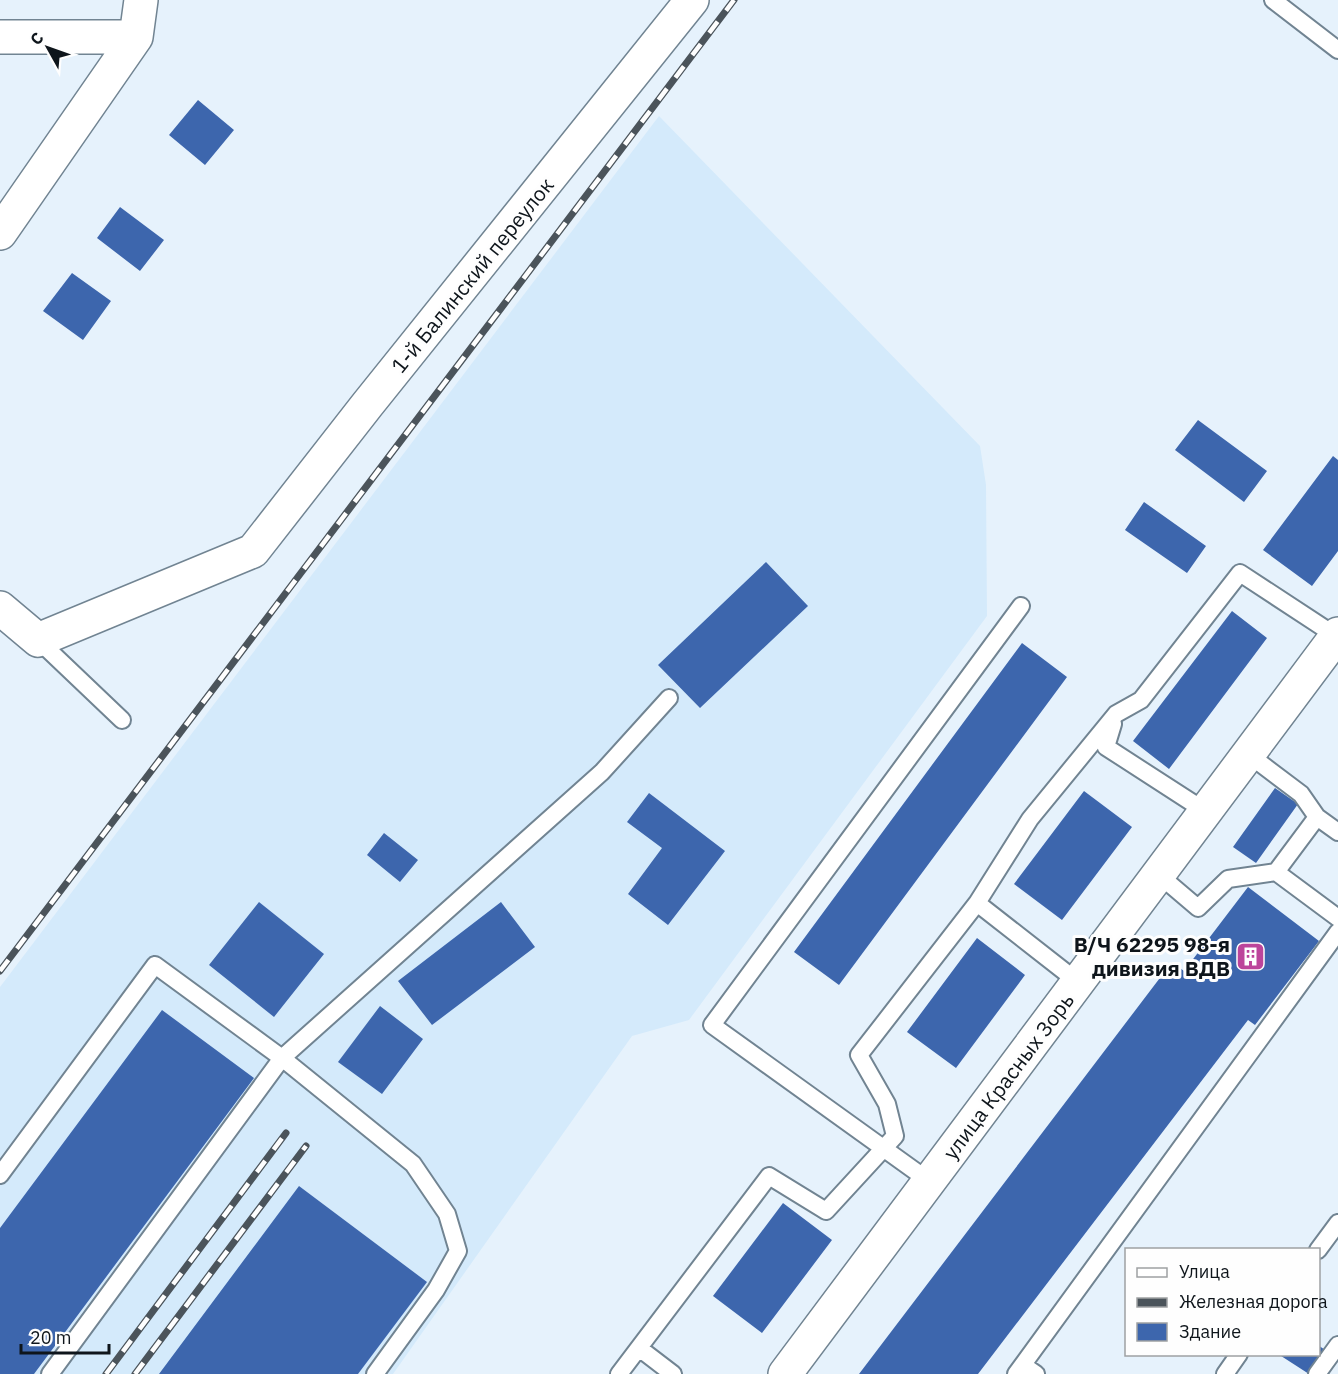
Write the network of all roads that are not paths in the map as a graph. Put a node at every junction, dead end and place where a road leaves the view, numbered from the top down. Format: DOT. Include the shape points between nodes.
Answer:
graph roads {
  1 [pos="141,0"];
  2 [pos="692,0"];
  3 [pos="1273,0"];
  4 [pos="0,37"];
  5 [pos="136,37"];
  6 [pos="1338,50"];
  7 [pos="0,233"];
  8 [pos="1021,606"];
  9 [pos="0,608"];
  10 [pos="1337,635"];
  11 [pos="38,640"];
  12 [pos="669,698"];
  13 [pos="1116,714"];
  14 [pos="122,720"];
  15 [pos="1248,754"];
  16 [pos="1205,811"];
  17 [pos="1317,817"];
  18 [pos="1338,832"];
  19 [pos="1276,872"];
  20 [pos="1158,874"];
  21 [pos="977,903"];
  22 [pos="1338,918"];
  23 [pos="1338,933"];
  24 [pos="1078,982"];
  25 [pos="282,1058"];
  26 [pos="884,1149"];
  27 [pos="0,1175"];
  28 [pos="929,1181"];
  29 [pos="1338,1223"];
  30 [pos="1319,1248"];
  31 [pos="1338,1345"];
  32 [pos="639,1348"];
  33 [pos="1238,1356"];
  34 [pos="1025,1371"];
  35 [pos="50,1374"];
  36 [pos="375,1374"];
  37 [pos="619,1374"];
  38 [pos="673,1374"];
  39 [pos="785,1374"];
  40 [pos="1225,1374"];
  41 [pos="1317,1374"];
  1 -- 5 [label="street"];
  2 -- 11 [label="street, 1-й Балинский переулок" via="253,551"];
  3 -- 6 [label="lane"];
  4 -- 5 [label="street"];
  5 -- 7 [label="street"];
  8 -- 26 [label="lane" via="712,1026"];
  9 -- 11 [label="street"];
  10 -- 13 [label="lane" via="1240,573 1140,700"];
  10 -- 15 [label="street, улица Красных Зорь"];
  11 -- 14 [label="lane"];
  12 -- 25 [label="lane" via="602,772"];
  13 -- 16 [label="lane" via="1106,747"];
  13 -- 21 [label="lane" via="1030,819"];
  15 -- 16 [label="street, улица Красных Зорь"];
  15 -- 17 [label="lane" via="1301,794"];
  16 -- 20 [label="street, улица Красных Зорь"];
  17 -- 18 [label="lane"];
  17 -- 19 [label="lane"];
  19 -- 20 [label="lane" via="1228,879 1198,908"];
  19 -- 22 [label="lane"];
  20 -- 24 [label="street, улица Красных Зорь"];
  21 -- 24 [label="lane"];
  21 -- 26 [label="lane" via="859,1055 887,1104 895,1136"];
  23 -- 34 [label="lane"];
  24 -- 28 [label="street, улица Красных Зорь"];
  25 -- 27 [label="lane" via="155,965"];
  25 -- 35 [label="lane"];
  25 -- 36 [label="lane" via="413,1164 447,1214 458,1251 436,1290"];
  26 -- 28 [label="lane"];
  26 -- 32 [label="lane" via="826,1211 769,1176"];
  28 -- 39 [label="street, улица Красных Зорь"];
  29 -- 30 [label="lane"];
  31 -- 41 [label="lane"];
  32 -- 37 [label="lane"];
  32 -- 38 [label="lane"];
  33 -- 40 [label="lane"];
}
